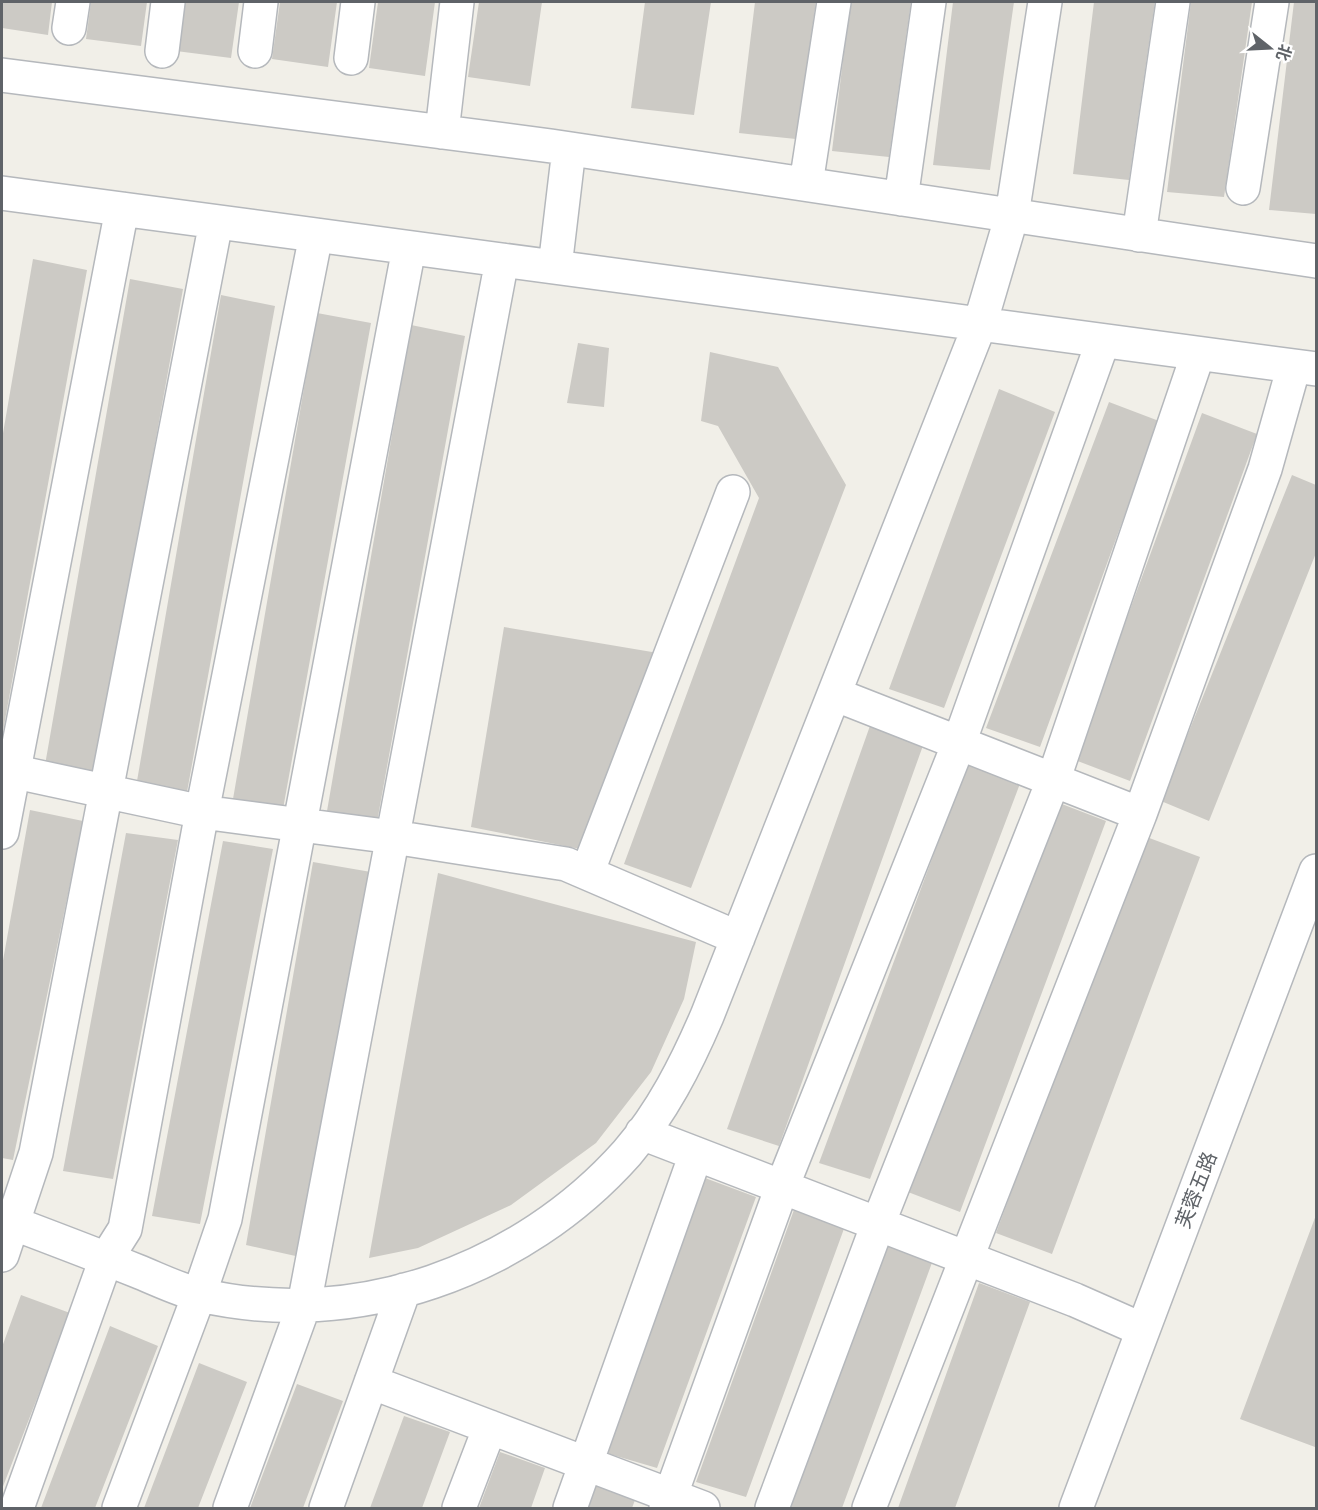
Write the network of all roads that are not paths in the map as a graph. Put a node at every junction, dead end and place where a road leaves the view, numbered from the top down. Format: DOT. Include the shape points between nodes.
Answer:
graph roads {
  1 [pos="168,2"];
  2 [pos="261,2"];
  3 [pos="358,2"];
  4 [pos="457,2"];
  5 [pos="834,2"];
  6 [pos="929,2"];
  7 [pos="1045,2"];
  8 [pos="1173,2"];
  9 [pos="1272,2"];
  10 [pos="162,51"];
  11 [pos="255,51"];
  12 [pos="351,58"];
  13 [pos="2,75"];
  14 [pos="442,132"];
  15 [pos="569,149"];
  16 [pos="806,184"];
  17 [pos="1243,188"];
  18 [pos="2,193"];
  19 [pos="901,199"];
  20 [pos="122,209"];
  21 [pos="1012,215"];
  22 [pos="216,222"];
  23 [pos="316,235"];
  24 [pos="1139,235"];
  25 [pos="409,248"];
  26 [pos="502,260"];
  27 [pos="1317,261"];
  28 [pos="555,267"];
  29 [pos="980,324"];
  30 [pos="1103,341"];
  31 [pos="1198,354"];
  32 [pos="1306,368"];
  33 [pos="733,492"];
  34 [pos="834,694"];
  35 [pos="959,743"];
  36 [pos="8,770"];
  37 [pos="1053,780"];
  38 [pos="106,792"];
  39 [pos="202,812"];
  40 [pos="1140,814"];
  41 [pos="300,825"];
  42 [pos="2,832"];
  43 [pos="393,837"];
  44 [pos="1317,871"];
  45 [pos="587,873"];
  46 [pos="738,939"];
  47 [pos="642,1133"];
  48 [pos="696,1154"];
  49 [pos="782,1187"];
  50 [pos="7,1221"];
  51 [pos="878,1224"];
  52 [pos="2,1255"];
  53 [pos="966,1258"];
  54 [pos="106,1259"];
  55 [pos="405,1290"];
  56 [pos="199,1295"];
  57 [pos="304,1305"];
  58 [pos="1143,1330"];
  59 [pos="371,1382"];
  60 [pos="490,1427"];
  61 [pos="586,1464"];
  62 [pos="669,1502"];
  63 [pos="17,1509"];
  64 [pos="119,1509"];
  65 [pos="230,1509"];
  66 [pos="326,1509"];
  67 [pos="459,1509"];
  68 [pos="570,1509"];
  69 [pos="703,1509"];
  70 [pos="772,1509"];
  71 [pos="869,1509"];
  72 [pos="1076,1509"];
  1 -- 10 [label="street"];
  2 -- 11 [label="street"];
  3 -- 12 [label="street"];
  4 -- 14 [label="street"];
  5 -- 16 [label="street"];
  6 -- 19 [label="street"];
  7 -- 21 [label="street"];
  8 -- 24 [label="street"];
  9 -- 17 [label="street"];
  13 -- 14 [label="street"];
  14 -- 15 [label="street"];
  15 -- 16 [label="street"];
  15 -- 28 [label="street"];
  16 -- 19 [label="street"];
  18 -- 20 [label="street"];
  19 -- 21 [label="street"];
  20 -- 22 [label="street"];
  20 -- 36 [label="street"];
  21 -- 24 [label="street"];
  21 -- 29 [label="street"];
  22 -- 23 [label="street"];
  22 -- 38 [label="street"];
  23 -- 25 [label="street"];
  23 -- 39 [label="street"];
  24 -- 27 [label="street"];
  25 -- 26 [label="street"];
  25 -- 41 [label="street"];
  26 -- 28 [label="street"];
  26 -- 43 [label="street"];
  28 -- 29 [label="street"];
  29 -- 30 [label="street"];
  29 -- 34 [label="street"];
  30 -- 31 [label="street"];
  30 -- 35 [label="street"];
  31 -- 32 [label="street"];
  31 -- 37 [label="street"];
  32 -- 40 [label="street" via="1265,469"];
  33 -- 45 [label="street"];
  34 -- 35 [label="street"];
  34 -- 46 [label="street"];
  35 -- 37 [label="street"];
  35 -- 49 [label="street"];
  36 -- 38 [label="street"];
  36 -- 42 [label="street"];
  37 -- 40 [label="street"];
  37 -- 51 [label="street"];
  38 -- 39 [label="street"];
  38 -- 50 [label="street" via="36,1152"];
  39 -- 41 [label="street"];
  39 -- 54 [label="street" via="125,1229"];
  40 -- 53 [label="street"];
  41 -- 43 [label="street"];
  41 -- 56 [label="street" via="225,1219"];
  43 -- 45 [label="street" via="566,864"];
  43 -- 57 [label="street"];
  44 -- 58 [label="street, 芙蓉五路"];
  45 -- 46 [label="street"];
  46 -- 47 [label="street" via="686,1065"];
  47 -- 48 [label="street"];
  47 -- 55 [label="street" via="585,1195 523,1240 461,1272"];
  48 -- 49 [label="street"];
  48 -- 61 [label="street"];
  49 -- 51 [label="street"];
  49 -- 62 [label="street"];
  50 -- 52 [label="street"];
  50 -- 54 [label="street"];
  51 -- 53 [label="street"];
  51 -- 70 [label="street"];
  53 -- 58 [label="street"];
  53 -- 71 [label="street"];
  54 -- 56 [label="street"];
  54 -- 63 [label="street"];
  55 -- 57 [label="street" via="341,1303"];
  55 -- 59 [label="street"];
  56 -- 57 [label="street"];
  56 -- 64 [label="street"];
  57 -- 65 [label="street"];
  58 -- 72 [label="street, 芙蓉五路"];
  59 -- 60 [label="street"];
  59 -- 66 [label="street"];
  60 -- 61 [label="street"];
  60 -- 67 [label="street"];
  61 -- 62 [label="street"];
  61 -- 68 [label="street"];
  62 -- 69 [label="street"];
}
